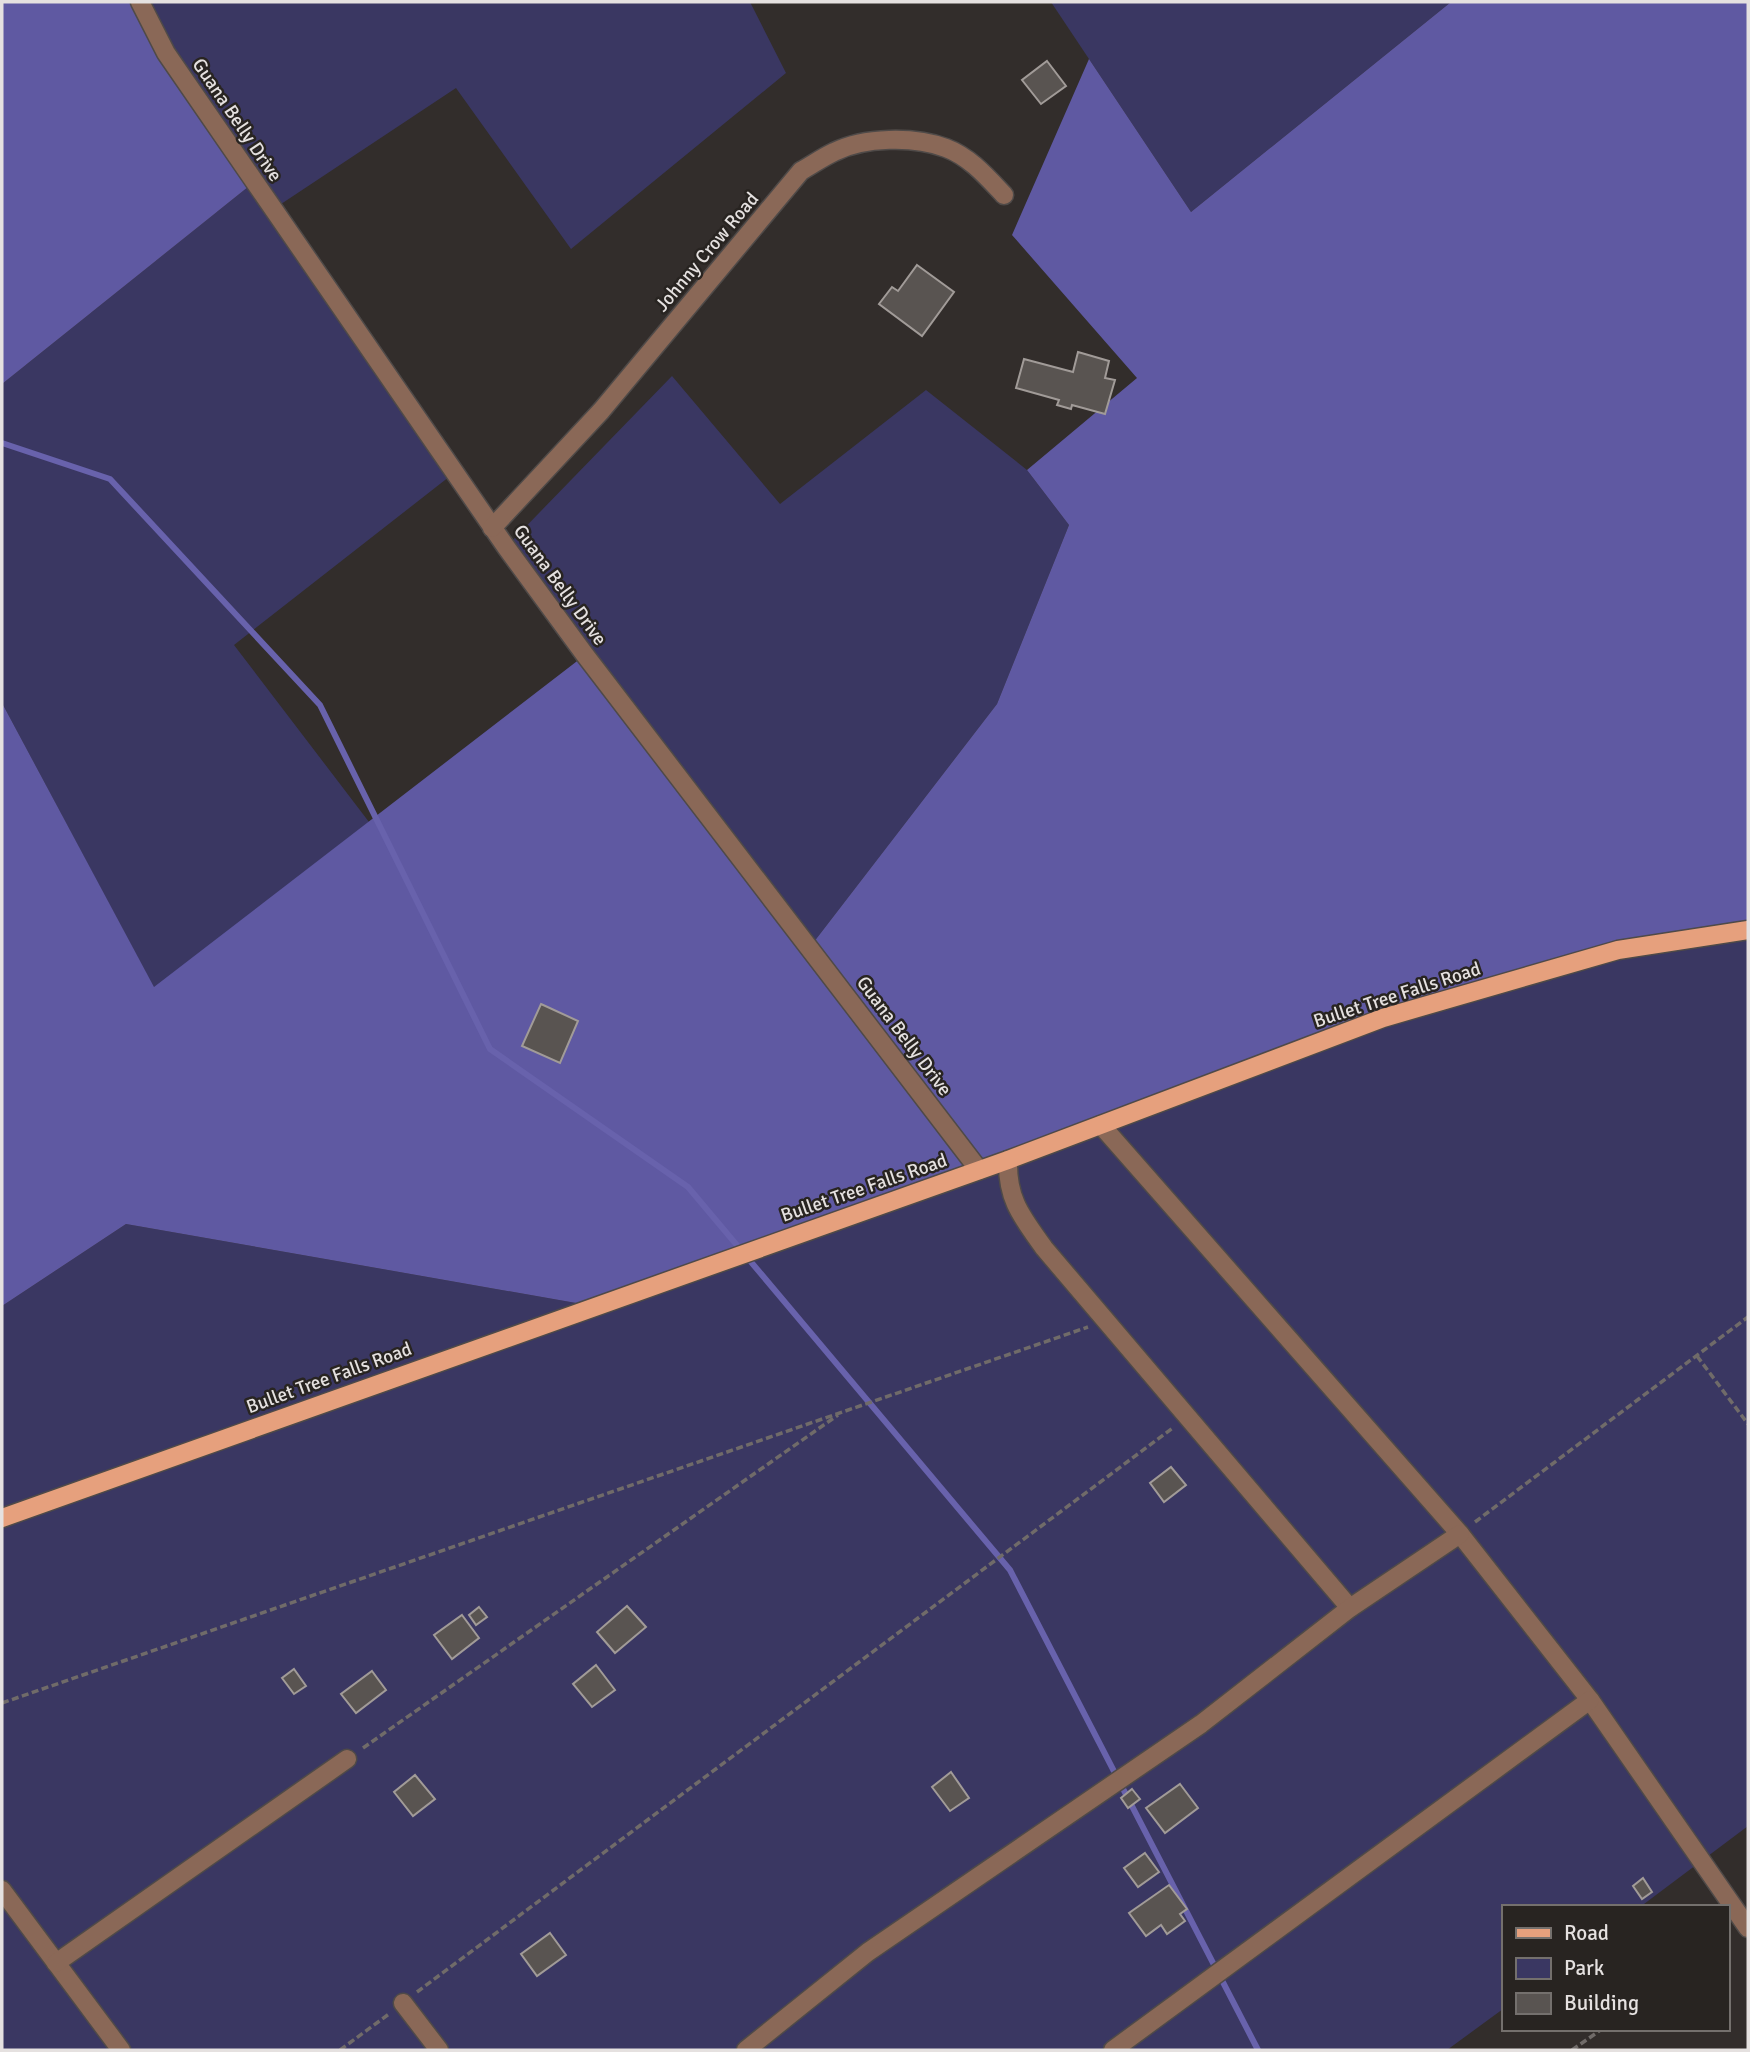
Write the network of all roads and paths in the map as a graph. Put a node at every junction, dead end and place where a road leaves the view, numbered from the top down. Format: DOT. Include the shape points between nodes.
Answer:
graph roads {
  1 [pos="141,2"];
  2 [pos="1004,195"];
  3 [pos="492,528"];
  4 [pos="1748,930"];
  5 [pos="1101,1125"];
  6 [pos="1008,1160"];
  7 [pos="979,1170"];
  8 [pos="1748,1317"];
  9 [pos="1107,1321"];
  10 [pos="1697,1356"];
  11 [pos="843,1412"];
  12 [pos="1188,1416"];
  13 [pos="1748,1424"];
  14 [pos="2,1518"];
  15 [pos="1460,1534"];
  16 [pos="1350,1608"];
  17 [pos="1590,1700"];
  18 [pos="2,1703"];
  19 [pos="347,1759"];
  20 [pos="2,1891"];
  21 [pos="1748,1928"];
  22 [pos="56,1963"];
  23 [pos="403,2003"];
  24 [pos="1599,2031"];
  25 [pos="121,2050"];
  26 [pos="340,2050"];
  27 [pos="439,2050"];
  28 [pos="746,2050"];
  29 [pos="1113,2050"];
  30 [pos="1572,2050"];
  1 -- 3 [label="street, Guana Belly Drive" via="173,64"];
  2 -- 3 [label="street, Johnny Crow Road" via="977,166 946,148 909,141 879,141 836,150 801,172 601,411"];
  3 -- 7 [label="street, Guana Belly Drive"];
  4 -- 5 [label="main road, Bullet Tree Falls Road" via="1618,950 1383,1018"];
  5 -- 6 [label="main road, Bullet Tree Falls Road"];
  5 -- 15 [label="street"];
  6 -- 7 [label="main road, Bullet Tree Falls Road"];
  6 -- 9 [label="street" via="1007,1182 1015,1207"];
  7 -- 14 [label="main road, Bullet Tree Falls Road"];
  8 -- 10 [label="path"];
  9 -- 11 [label="path"];
  9 -- 12 [label="street"];
  10 -- 13 [label="path"];
  10 -- 15 [label="path"];
  11 -- 18 [label="path"];
  11 -- 19 [label="path"];
  12 -- 16 [label="street"];
  12 -- 23 [label="path"];
  15 -- 16 [label="street"];
  15 -- 17 [label="street"];
  16 -- 28 [label="street" via="1200,1724 868,1952"];
  17 -- 21 [label="street"];
  17 -- 29 [label="street"];
  19 -- 22 [label="street"];
  20 -- 22 [label="street"];
  22 -- 25 [label="street"];
  23 -- 26 [label="path"];
  23 -- 27 [label="street"];
  24 -- 30 [label="path"];
}
